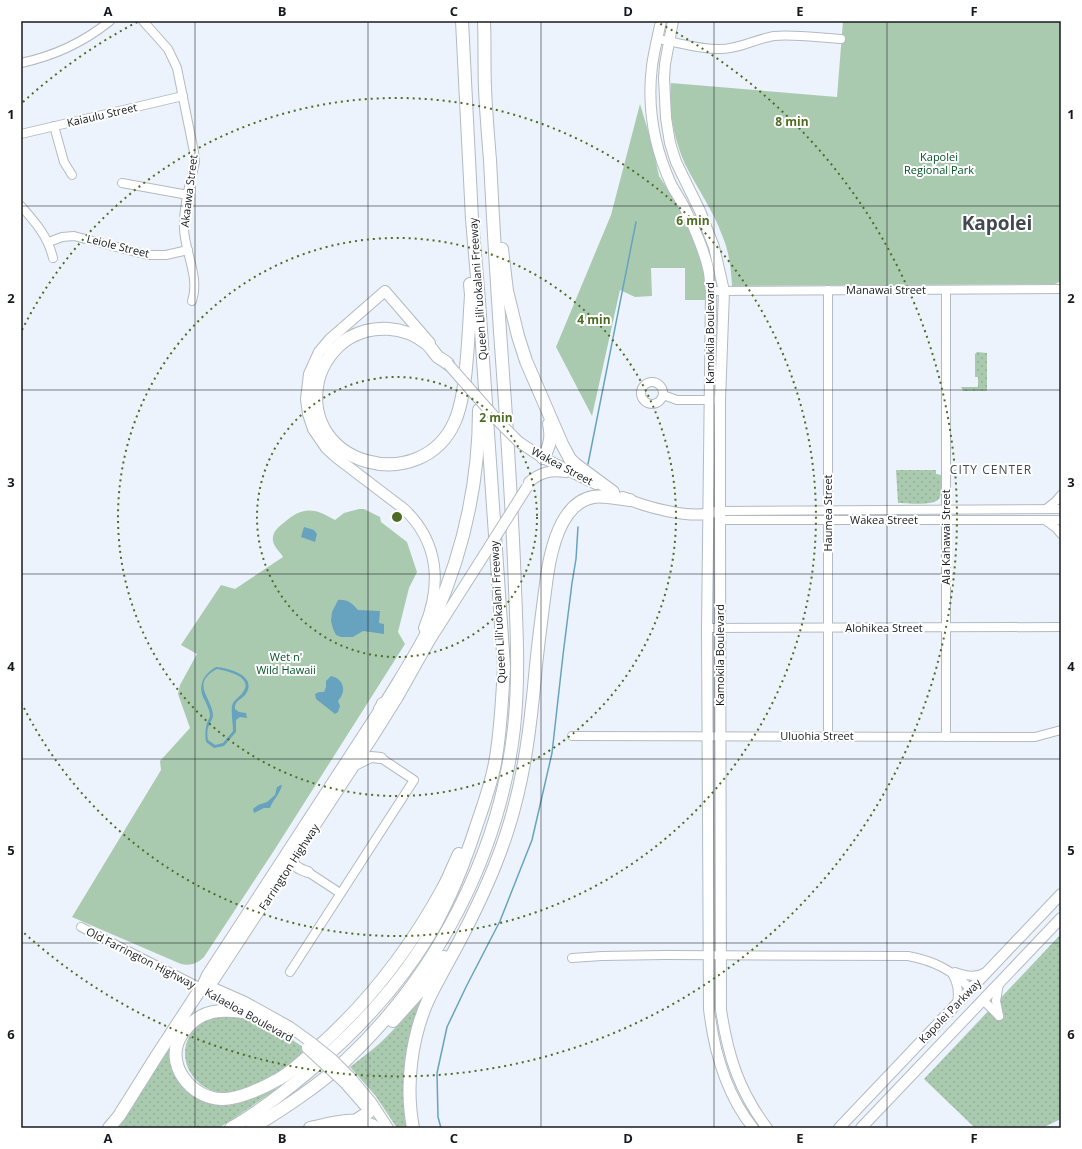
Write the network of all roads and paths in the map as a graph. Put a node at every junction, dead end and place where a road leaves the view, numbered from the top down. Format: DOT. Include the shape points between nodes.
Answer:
graph roads {
  1 [pos="110,21"];
  2 [pos="143,21"];
  3 [pos="462,21"];
  4 [pos="661,21"];
  5 [pos="673,21"];
  6 [pos="484,24"];
  7 [pos="658,39"];
  8 [pos="841,39"];
  9 [pos="670,41"];
  10 [pos="21,63"];
  11 [pos="466,93"];
  12 [pos="183,96"];
  13 [pos="54,126"];
  14 [pos="21,134"];
  15 [pos="72,175"];
  16 [pos="122,183"];
  17 [pos="188,196"];
  18 [pos="21,206"];
  19 [pos="49,242"];
  20 [pos="188,250"];
  21 [pos="53,258"];
  22 [pos="1061,289"];
  23 [pos="828,290"];
  24 [pos="946,290"];
  25 [pos="711,291"];
  26 [pos="724,291"];
  27 [pos="192,301"];
  28 [pos="479,301"];
  29 [pos="448,364"];
  30 [pos="663,395"];
  31 [pos="720,400"];
  32 [pos="709,401"];
  33 [pos="547,413"];
  34 [pos="544,458"];
  35 [pos="573,473"];
  36 [pos="528,485"];
  37 [pos="613,492"];
  38 [pos="1061,495"];
  39 [pos="630,500"];
  40 [pos="828,509"];
  41 [pos="946,509"];
  42 [pos="1046,509"];
  43 [pos="1061,509"];
  44 [pos="708,514"];
  45 [pos="720,515"];
  46 [pos="828,520"];
  47 [pos="946,520"];
  48 [pos="1061,520"];
  49 [pos="1045,521"];
  50 [pos="514,534"];
  51 [pos="1061,534"];
  52 [pos="719,627"];
  53 [pos="1061,627"];
  54 [pos="707,628"];
  55 [pos="828,628"];
  56 [pos="946,628"];
  57 [pos="393,685"];
  58 [pos="380,709"];
  59 [pos="1061,730"];
  60 [pos="572,736"];
  61 [pos="720,736"];
  62 [pos="828,736"];
  63 [pos="372,737"];
  64 [pos="708,737"];
  65 [pos="946,737"];
  66 [pos="381,758"];
  67 [pos="355,765"];
  68 [pos="486,797"];
  69 [pos="508,830"];
  70 [pos="296,847"];
  71 [pos="300,868"];
  72 [pos="340,893"];
  73 [pos="1061,894"];
  74 [pos="482,897"];
  75 [pos="1061,918"];
  76 [pos="80,927"];
  77 [pos="707,955"];
  78 [pos="720,955"];
  79 [pos="572,958"];
  80 [pos="224,966"];
  81 [pos="950,971"];
  82 [pos="988,971"];
  83 [pos="290,972"];
  84 [pos="999,983"];
  85 [pos="201,988"];
  86 [pos="971,989"];
  87 [pos="983,1000"];
  88 [pos="957,1004"];
  89 [pos="247,1008"];
  90 [pos="344,1061"];
  91 [pos="347,1080"];
  92 [pos="369,1112"];
  93 [pos="356,1121"];
  94 [pos="110,1128"];
  95 [pos="230,1128"];
  96 [pos="252,1128"];
  97 [pos="310,1128"];
  98 [pos="376,1128"];
  99 [pos="380,1128"];
  100 [pos="388,1128"];
  101 [pos="414,1128"];
  102 [pos="753,1128"];
  103 [pos="767,1128"];
  104 [pos="839,1128"];
  105 [pos="861,1128"];
  1 -- 10 [label="street" via="60,52"];
  2 -- 12 [label="street, Akaawa Street" via="162,41 173,58"];
  3 -- 11 [label="highway, Queen Liliʻuokalani Freeway"];
  4 -- 7 [label="main road"];
  5 -- 9 [label="main road"];
  6 -- 33 [label="highway" via="493,92 501,235 507,290 526,361"];
  6 -- 50 [label="highway, Queen Liliʻuokalani Freeway" via="485,89 496,277"];
  7 -- 9 [label="street"];
  7 -- 25 [label="main road, Kamokila Boulevard" via="652,66 650,105 655,138 671,184 687,213 704,254"];
  8 -- 9 [label="street" via="772,36 735,47 717,49"];
  9 -- 26 [label="main road, Kamokila Boulevard" via="664,78 670,143 714,247"];
  11 -- 28 [label="highway, Queen Liliʻuokalani Freeway"];
  11 -- 29 [label="highway" via="464,182 471,295 466,371 455,422 432,451 412,461 392,465 370,463 355,458 342,450 326,432 318,410 316,394 319,378 334,350 353,336 376,329 400,331 422,340"];
  12 -- 13 [label="street, Kaiaulu Street"];
  12 -- 17 [label="street, Akaawa Street" via="195,157"];
  13 -- 14 [label="street, Kaiaulu Street"];
  13 -- 15 [label="street" via="64,162"];
  16 -- 17 [label="street"];
  17 -- 20 [label="street, Akaawa Street" via="184,227"];
  18 -- 19 [label="street" via="40,227"];
  19 -- 20 [label="street, Leiole Street" via="62,236 74,236 148,255 166,255"];
  19 -- 21 [label="street"];
  20 -- 27 [label="street, Akaawa Street" via="194,279"];
  22 -- 24 [label="street, Manawai Street"];
  23 -- 24 [label="street, Manawai Street"];
  23 -- 26 [label="street, Manawai Street"];
  23 -- 40 [label="street, Haumea Street"];
  24 -- 41 [label="street, Ala Kahawai Street"];
  25 -- 26 [label="street, Manawai Street"];
  25 -- 32 [label="main road, Kamokila Boulevard"];
  26 -- 31 [label="main road, Kamokila Boulevard"];
  28 -- 58 [label="highway" via="479,426 473,483 463,535 451,575 434,617 407,668"];
  28 -- 68 [label="highway, Queen Liliʻuokalani Freeway" via="504,667 495,764"];
  29 -- 34 [label="main road, Wakea Street, bridge" via="519,442"];
  29 -- 57 [label="main road, Wakea Street" via="385,291 319,352 309,374 306,399 308,414 313,429 326,448 404,509 418,524 430,548 434,564 431,608 418,641"];
  30 -- 32 [label="street" via="677,400"];
  31 -- 32 [label="street"];
  31 -- 45 [label="main road, Kamokila Boulevard"];
  32 -- 44 [label="main road, Kamokila Boulevard"];
  33 -- 34 [label="highway" via="551,440"];
  33 -- 37 [label="highway" via="570,459"];
  34 -- 35 [label="main road, Wakea Street"];
  34 -- 36 [label="main road, Farrington Highway"];
  35 -- 36 [label="main road" via="546,472 537,476"];
  35 -- 37 [label="main road, Wakea Street"];
  36 -- 63 [label="main road, Farrington Highway, bridge"];
  37 -- 39 [label="main road, Wakea Street"];
  38 -- 42 [label="street"];
  39 -- 44 [label="main road, Wakea Street" via="661,510"];
  39 -- 69 [label="highway" via="595,497 584,500 573,508 555,538 547,576 529,733 521,780"];
  40 -- 41 [label="street, Wakea Street"];
  40 -- 45 [label="street, Wakea Street"];
  40 -- 46 [label="street, Haumea Street"];
  41 -- 42 [label="street, Wakea Street"];
  41 -- 47 [label="street, Ala Kahawai Street"];
  42 -- 43 [label="street, Wakea Street"];
  44 -- 45 [label="main road, Wakea Street"];
  44 -- 54 [label="main road, Kamokila Boulevard"];
  45 -- 46 [label="street, Wakea Street"];
  45 -- 52 [label="main road, Kamokila Boulevard"];
  46 -- 47 [label="street, Wakea Street"];
  46 -- 55 [label="street, Haumea Street"];
  47 -- 49 [label="street, Wakea Street"];
  47 -- 56 [label="street, Ala Kahawai Street"];
  48 -- 49 [label="street, Wakea Street"];
  49 -- 51 [label="street"];
  50 -- 69 [label="highway" via="520,585 525,710"];
  50 -- 90 [label="highway, Queen Liliʻuokalani Freeway" via="518,647 514,728 509,761 491,830 460,907 436,949 394,1009"];
  52 -- 54 [label="street, Alohikea Street"];
  52 -- 55 [label="street, Alohikea Street"];
  52 -- 61 [label="main road, Kamokila Boulevard"];
  53 -- 56 [label="street, Alohikea Street"];
  54 -- 64 [label="main road, Kamokila Boulevard"];
  55 -- 56 [label="street, Alohikea Street"];
  55 -- 62 [label="street, Haumea Street"];
  56 -- 65 [label="street, Ala Kahawai Street"];
  57 -- 58 [label="main road, Farrington Highway"];
  58 -- 70 [label="main road, Farrington Highway"];
  59 -- 65 [label="street, Uluohia Street" via="1035,737"];
  60 -- 64 [label="street, Uluohia Street"];
  61 -- 62 [label="street, Uluohia Street"];
  61 -- 64 [label="street, Uluohia Street"];
  61 -- 78 [label="main road, Kamokila Boulevard"];
  62 -- 65 [label="street, Uluohia Street"];
  63 -- 66 [label="main road" via="375,750"];
  63 -- 67 [label="main road, Farrington Highway"];
  64 -- 77 [label="main road, Kamokila Boulevard"];
  66 -- 67 [label="main road" via="366,758"];
  66 -- 72 [label="street" via="414,780"];
  67 -- 70 [label="main road, Farrington Highway"];
  68 -- 89 [label="highway" via="443,889 419,928 378,985 352,1014 326,1040 278,1080 245,1094 224,1099 201,1094 187,1083 179,1071 176,1053 181,1035 196,1019 211,1012"];
  68 -- 95 [label="highway, Queen Liliʻuokalani Freeway" via="453,889 435,925 410,964 344,1041 281,1095"];
  69 -- 74 [label="highway"];
  70 -- 71 [label="main road" via="301,862"];
  70 -- 71 [label="main road" via="290,854"];
  70 -- 85 [label="main road, Farrington Highway" via="207,975"];
  71 -- 72 [label="street"];
  71 -- 80 [label="main road, Farrington Highway" via="281,879"];
  72 -- 83 [label="street"];
  73 -- 82 [label="main road, Kapolei Parkway"];
  74 -- 90 [label="highway" via="438,966 405,1008 362,1050"];
  74 -- 101 [label="highway" via="429,999 420,1024 413,1051 409,1088"];
  75 -- 84 [label="main road, Kapolei Parkway"];
  76 -- 85 [label="street, Old Farrington Highway"];
  77 -- 78 [label="street"];
  77 -- 79 [label="street"];
  77 -- 102 [label="main road, Kamokila Boulevard" via="708,1010 717,1054 736,1102"];
  78 -- 81 [label="street" via="908,956 930,961"];
  78 -- 103 [label="main road, Kamokila Boulevard" via="721,1010 729,1053 745,1094"];
  80 -- 85 [label="main road, Farrington Highway" via="214,980"];
  80 -- 89 [label="main road" via="221,981 224,987"];
  81 -- 82 [label="street" via="969,976"];
  81 -- 86 [label="street"];
  81 -- 88 [label="street" via="958,985"];
  82 -- 86 [label="main road, Kapolei Parkway"];
  84 -- 87 [label="main road, Kapolei Parkway"];
  84 -- 87 [label="street" via="996,1001 999,1016"];
  85 -- 89 [label="main road, Kalaeloa Boulevard"];
  85 -- 94 [label="highway"];
  86 -- 87 [label="main road"];
  86 -- 88 [label="main road, Kapolei Parkway"];
  87 -- 105 [label="main road, Kapolei Parkway"];
  88 -- 104 [label="main road, Kapolei Parkway"];
  89 -- 91 [label="main road, Kalaeloa Boulevard, bridge" via="309,1045"];
  90 -- 96 [label="highway, Queen Liliʻuokalani Freeway" via="301,1096"];
  91 -- 92 [label="main road, Kalaeloa Boulevard"];
  91 -- 100 [label="main road, Kalaeloa Boulevard" via="370,1102"];
  92 -- 93 [label="highway"];
  92 -- 99 [label="main road, Kalaeloa Boulevard"];
  93 -- 97 [label="highway"];
  93 -- 98 [label="highway" via="371,1124"];
}
